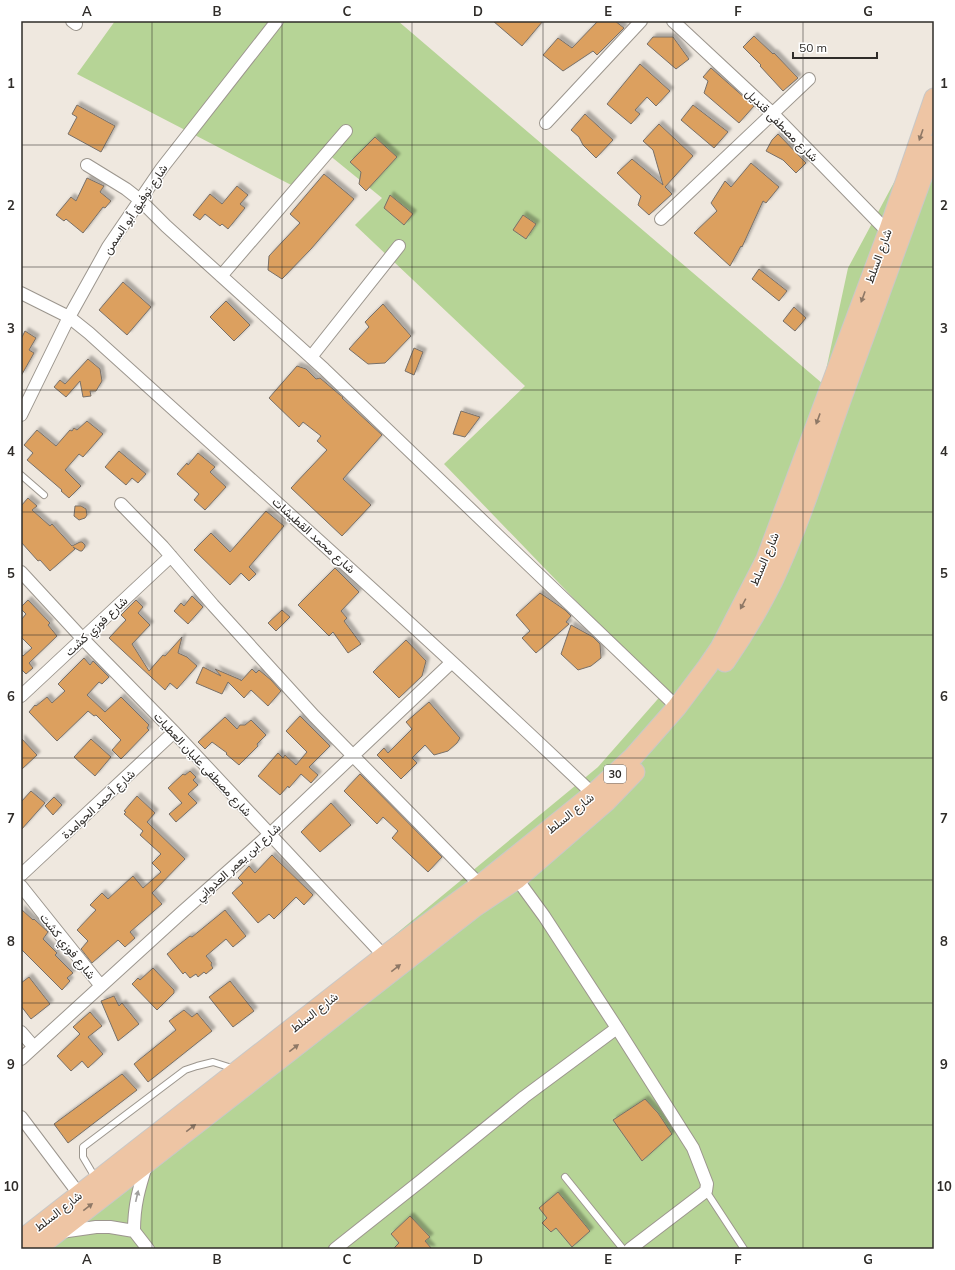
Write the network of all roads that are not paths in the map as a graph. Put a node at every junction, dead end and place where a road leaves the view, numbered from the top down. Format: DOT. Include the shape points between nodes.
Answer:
graph roads {
  1 [pos="277,21"];
  2 [pos="641,21"];
  3 [pos="673,21"];
  4 [pos="809,79"];
  5 [pos="934,98"];
  6 [pos="773,114"];
  7 [pos="546,123"];
  8 [pos="346,130"];
  9 [pos="934,145"];
  10 [pos="87,165"];
  11 [pos="140,200"];
  12 [pos="661,219"];
  13 [pos="888,232"];
  14 [pos="399,246"];
  15 [pos="221,276"];
  16 [pos="21,294"];
  17 [pos="69,317"];
  18 [pos="311,357"];
  19 [pos="21,415"];
  20 [pos="21,475"];
  21 [pos="44,495"];
  22 [pos="121,504"];
  23 [pos="170,556"];
  24 [pos="21,572"];
  25 [pos="82,638"];
  26 [pos="452,662"];
  27 [pos="21,696"];
  28 [pos="677,707"];
  29 [pos="174,732"];
  30 [pos="353,757"];
  31 [pos="593,794"];
  32 [pos="270,834"];
  33 [pos="21,876"];
  34 [pos="517,879"];
  35 [pos="480,885"];
  36 [pos="21,886"];
  37 [pos="384,956"];
  38 [pos="101,986"];
  39 [pos="617,1028"];
  40 [pos="21,1032"];
  41 [pos="34,1047"];
  42 [pos="21,1059"];
  43 [pos="240,1070"];
  44 [pos="21,1117"];
  45 [pos="147,1162"];
  46 [pos="565,1177"];
  47 [pos="97,1181"];
  48 [pos="706,1191"];
  49 [pos="79,1194"];
  50 [pos="134,1231"];
  51 [pos="55,1233"];
  52 [pos="21,1240"];
  53 [pos="36,1249"];
  54 [pos="148,1249"];
  55 [pos="335,1249"];
  56 [pos="623,1249"];
  57 [pos="630,1249"];
  58 [pos="744,1249"];
  1 -- 11 [label="street, شارع توفيق أبو السمن"];
  2 -- 7 [label="street"];
  3 -- 6 [label="street, شارع مصطفى قنديل"];
  4 -- 6 [label="street"];
  5 -- 13 [label="main road, شارع السلط / 30, one-way"];
  6 -- 12 [label="street"];
  6 -- 13 [label="street, شارع مصطفى قنديل"];
  8 -- 15 [label="street"];
  9 -- 34 [label="main road, شارع السلط / 30" via="811,485 772,581 752,620 711,683 659,748 607,801"];
  10 -- 11 [label="street"];
  11 -- 15 [label="street"];
  11 -- 17 [label="street, شارع توفيق أبو السمن" via="108,247"];
  13 -- 28 [label="main road, شارع السلط / 30, one-way" via="763,566 720,648"];
  14 -- 18 [label="street"];
  15 -- 18 [label="street"];
  16 -- 17 [label="street, شارع محمد القطيشات"];
  17 -- 19 [label="street, شارع توفيق أبو السمن"];
  17 -- 26 [label="street, شارع محمد القطيشات"];
  18 -- 28 [label="street"];
  20 -- 21 [label="lane"];
  22 -- 23 [label="street"];
  23 -- 25 [label="street, شارع فوزي كشت"];
  23 -- 30 [label="street"];
  24 -- 25 [label="street, شارع مصطفى عليان العطيات"];
  25 -- 27 [label="street, شارع فوزي كشت"];
  25 -- 29 [label="street, شارع مصطفى عليان العطيات"];
  26 -- 30 [label="street, شارع ابن يعمر العدواني"];
  26 -- 31 [label="street, شارع محمد القطيشات"];
  28 -- 31 [label="main road, شارع السلط / 30" via="633,757"];
  29 -- 32 [label="street, شارع مصطفى عليان العطيات"];
  29 -- 33 [label="street, شارع أحمد الحوامدة"];
  30 -- 32 [label="street, شارع ابن يعمر العدواني"];
  30 -- 35 [label="street"];
  31 -- 35 [label="main road, شارع السلط / 30"];
  32 -- 37 [label="street, شارع مصطفى عليان العطيات"];
  32 -- 38 [label="street, شارع ابن يعمر العدواني"];
  34 -- 39 [label="street"];
  45 -- 34 [label="main road, شارع السلط / 30, one-way" via="475,907"];
  35 -- 37 [label="main road, شارع السلط / 30"];
  36 -- 38 [label="street, شارع فوزي كشت"];
  37 -- 43 [label="main road, شارع السلط / 30"];
  38 -- 41 [label="street, شارع ابن يعمر العدواني"];
  39 -- 48 [label="street" via="693,1148 707,1184"];
  39 -- 55 [label="street" via="524,1096"];
  40 -- 41 [label="street"];
  41 -- 42 [label="street, شارع ابن يعمر العدواني"];
  43 -- 47 [label="main road, شارع السلط / 30"];
  43 -- 47 [label="lane" via="213,1062 185,1070 83,1147 83,1157"];
  44 -- 49 [label="street"];
  50 -- 45 [label="street, one-way" via="136,1199"];
  51 -- 45 [label="main road, شارع السلط / 30, one-way"];
  46 -- 56 [label="lane"];
  47 -- 49 [label="main road, شارع السلط / 30"];
  48 -- 57 [label="street"];
  48 -- 58 [label="lane"];
  49 -- 52 [label="main road, شارع السلط / 30"];
  50 -- 51 [label="street" via="96,1227"];
  50 -- 54 [label="street"];
  51 -- 53 [label="main road, شارع السلط / 30"];
}
